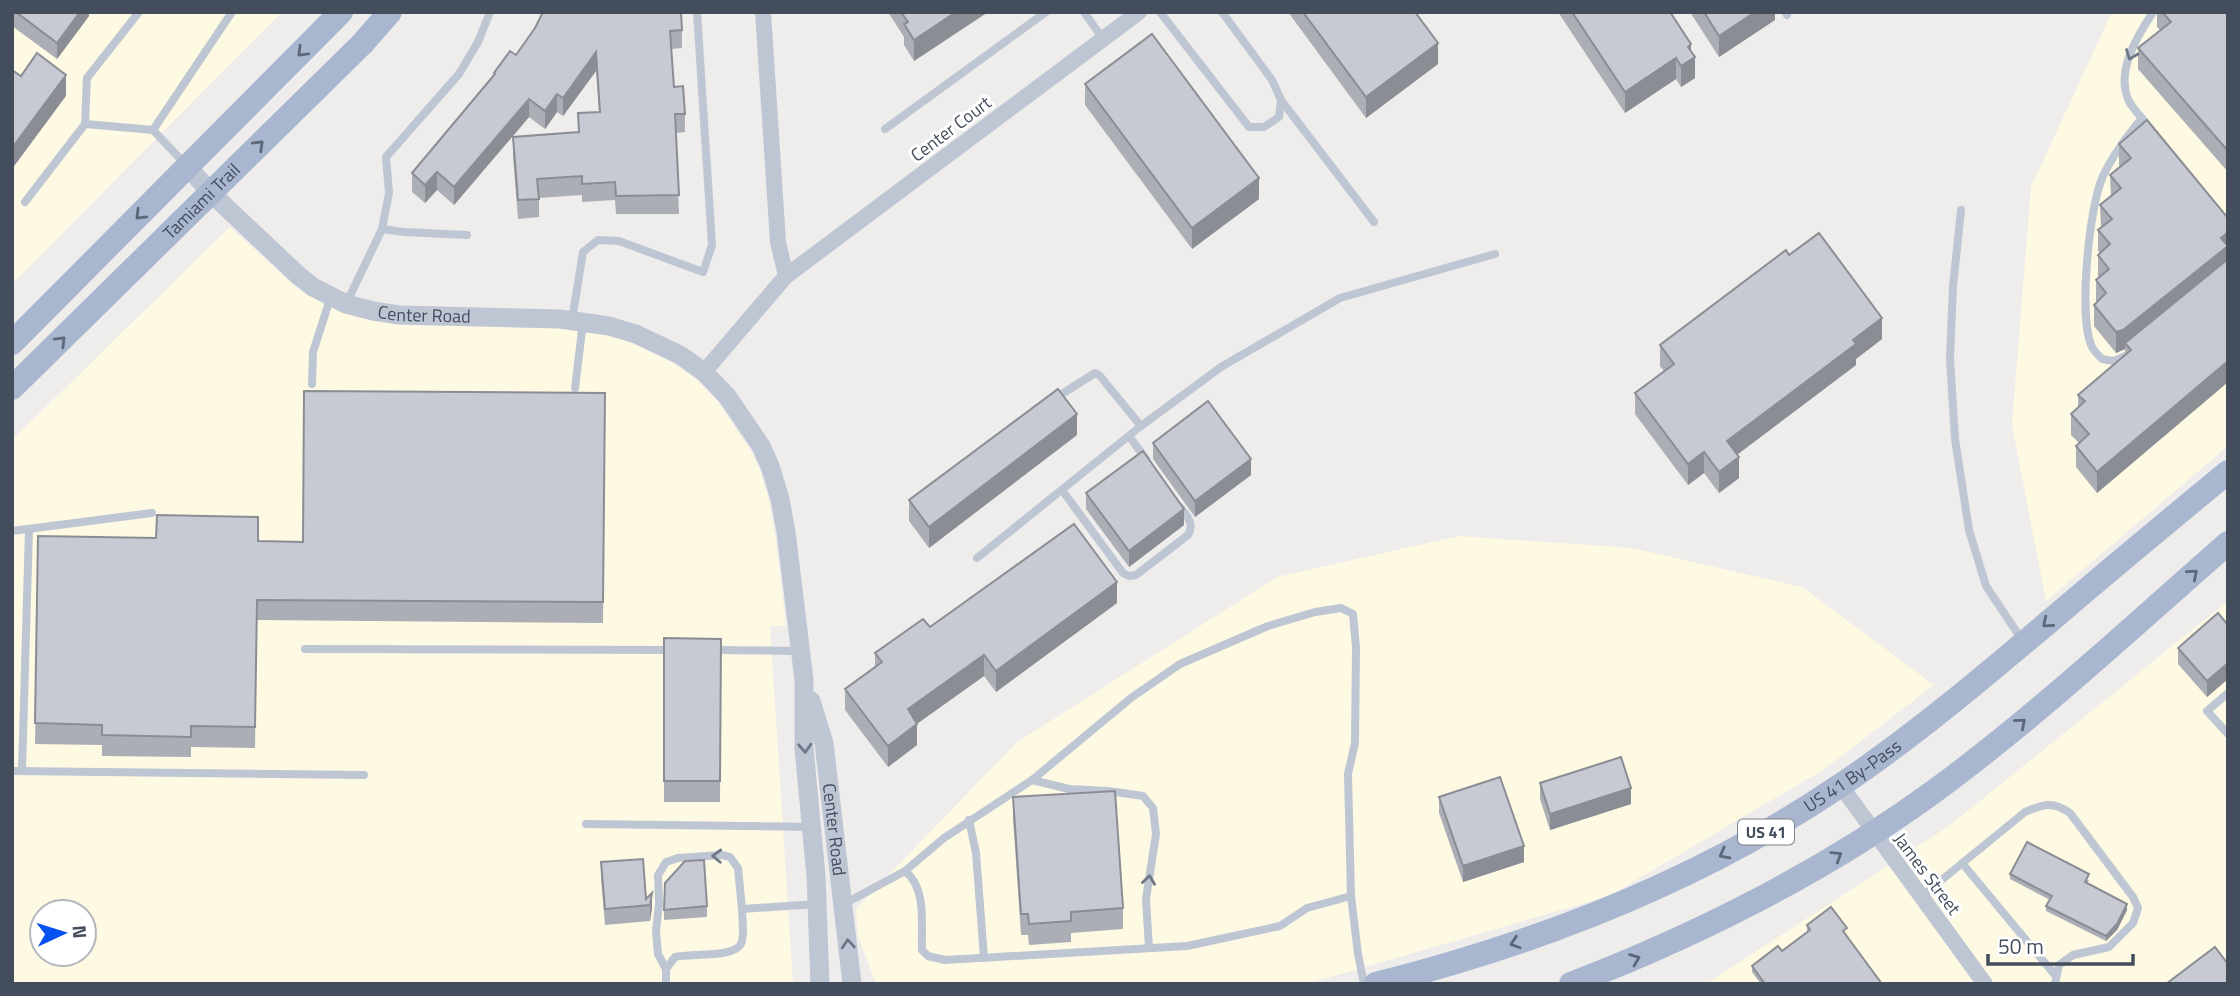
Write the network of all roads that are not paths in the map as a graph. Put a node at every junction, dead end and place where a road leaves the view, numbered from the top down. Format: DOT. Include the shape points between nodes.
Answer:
graph roads {
  1 [pos="139,12"];
  2 [pos="232,12"];
  3 [pos="341,12"];
  4 [pos="390,12"];
  5 [pos="490,12"];
  6 [pos="697,12"];
  7 [pos="763,12"];
  8 [pos="1046,12"];
  9 [pos="1084,12"];
  10 [pos="1139,12"];
  11 [pos="1160,12"];
  12 [pos="1222,12"];
  13 [pos="2153,12"];
  14 [pos="1103,39"];
  15 [pos="1281,100"];
  16 [pos="2142,118"];
  17 [pos="85,124"];
  18 [pos="2151,128"];
  19 [pos="886,129"];
  20 [pos="153,130"];
  21 [pos="188,167"];
  22 [pos="211,193"];
  23 [pos="25,202"];
  24 [pos="1961,210"];
  25 [pos="1374,222"];
  26 [pos="382,229"];
  27 [pos="467,234"];
  28 [pos="1495,254"];
  29 [pos="786,276"];
  30 [pos="339,300"];
  31 [pos="577,320"];
  32 [pos="12,343"];
  33 [pos="2136,348"];
  34 [pos="704,372"];
  35 [pos="312,384"];
  36 [pos="12,388"];
  37 [pos="575,388"];
  38 [pos="1052,401"];
  39 [pos="1141,426"];
  40 [pos="1129,436"];
  41 [pos="1152,468"];
  42 [pos="2228,472"];
  43 [pos="1062,490"];
  44 [pos="1175,500"];
  45 [pos="152,513"];
  46 [pos="29,529"];
  47 [pos="12,531"];
  48 [pos="2228,543"];
  49 [pos="977,558"];
  50 [pos="2024,642"];
  51 [pos="305,649"];
  52 [pos="689,650"];
  53 [pos="702,650"];
  54 [pos="800,651"];
  55 [pos="804,680"];
  56 [pos="2228,693"];
  57 [pos="2228,734"];
  58 [pos="12,771"];
  59 [pos="22,771"];
  60 [pos="364,775"];
  61 [pos="1032,779"];
  62 [pos="1841,786"];
  63 [pos="969,820"];
  64 [pos="586,824"];
  65 [pos="812,827"];
  66 [pos="1873,833"];
  67 [pos="1962,863"];
  68 [pos="905,871"];
  69 [pos="1351,896"];
  70 [pos="1920,897"];
  71 [pos="817,904"];
  72 [pos="844,904"];
  73 [pos="742,909"];
  74 [pos="1149,948"];
  75 [pos="984,958"];
  76 [pos="1465,959"];
  77 [pos="666,969"];
  78 [pos="2055,979"];
  79 [pos="666,984"];
  80 [pos="820,984"];
  81 [pos="852,984"];
  82 [pos="1364,984"];
  83 [pos="1376,984"];
  84 [pos="1429,984"];
  85 [pos="1571,984"];
  86 [pos="1985,984"];
  1 -- 17 [label="lane" via="87,78"];
  2 -- 20 [label="lane"];
  3 -- 21 [label="main road, Tamiami Trail, one-way"];
  22 -- 4 [label="main road, Tamiami Trail, one-way"];
  5 -- 26 [label="lane" via="459,74 386,158 389,193"];
  6 -- 31 [label="lane" via="712,245 703,272 619,241 598,240 583,251"];
  7 -- 29 [label="street" via="778,242"];
  8 -- 19 [label="lane"];
  9 -- 14 [label="lane"];
  10 -- 14 [label="street, Center Court"];
  11 -- 15 [label="lane" via="1249,127 1264,127 1279,117"];
  12 -- 15 [label="lane" via="1272,80"];
  13 -- 16 [label="lane, one-way" via="2128,61 2124,86 2128,102"];
  14 -- 29 [label="street, Center Court"];
  15 -- 25 [label="lane"];
  16 -- 18 [label="lane"];
  16 -- 33 [label="lane" via="2102,178 2089,232 2086,288 2087,328 2092,347 2102,359 2114,361"];
  17 -- 20 [label="lane"];
  17 -- 23 [label="lane"];
  20 -- 21 [label="lane"];
  21 -- 22 [label="street, Center Road"];
  21 -- 32 [label="main road, Tamiami Trail, one-way"];
  22 -- 30 [label="street, Center Road" via="299,276"];
  36 -- 22 [label="main road, Tamiami Trail, one-way"];
  24 -- 50 [label="lane" via="1950,359 1955,439 1969,530 1986,586"];
  26 -- 27 [label="lane"];
  26 -- 30 [label="lane"];
  28 -- 39 [label="lane" via="1340,298 1221,367"];
  29 -- 34 [label="street"];
  30 -- 31 [label="street, Center Road" via="399,315"];
  30 -- 35 [label="lane" via="313,352"];
  31 -- 34 [label="street, Center Road" via="636,334"];
  31 -- 37 [label="lane"];
  34 -- 54 [label="street, Center Road" via="727,396 770,466 786,532"];
  38 -- 39 [label="lane" via="1095,373"];
  39 -- 40 [label="lane"];
  40 -- 41 [label="lane"];
  40 -- 43 [label="lane"];
  42 -- 50 [label="main road, US 41 By-Pass / US 41, one-way"];
  43 -- 44 [label="lane" via="1129,576 1188,536 1190,521"];
  43 -- 49 [label="lane"];
  45 -- 46 [label="lane"];
  46 -- 47 [label="lane"];
  46 -- 59 [label="lane"];
  66 -- 48 [label="main road, one-way" via="2007,735"];
  50 -- 62 [label="main road, US 41 By-Pass / US 41" via="1910,737"];
  51 -- 52 [label="lane"];
  53 -- 54 [label="lane"];
  54 -- 55 [label="street, Center Road"];
  55 -- 65 [label="street, Center Road, one-way" via="804,748"];
  55 -- 72 [label="street, Center Road" via="824,743"];
  56 -- 57 [label="lane" via="2207,711"];
  58 -- 59 [label="lane"];
  59 -- 60 [label="lane"];
  61 -- 63 [label="lane"];
  61 -- 69 [label="lane" via="1180,664 1268,626 1341,608 1353,614 1356,647 1355,743 1349,774"];
  74 -- 61 [label="lane, one-way" via="1146,899 1156,834 1153,808 1143,796 1069,789"];
  62 -- 66 [label="street, James Street"];
  62 -- 76 [label="main road, US 41 By-Pass / US 41, one-way" via="1775,827 1649,891"];
  63 -- 68 [label="lane"];
  63 -- 75 [label="lane"];
  64 -- 65 [label="lane"];
  65 -- 71 [label="street, Center Road"];
  66 -- 70 [label="street, James Street"];
  85 -- 66 [label="main road, one-way" via="1712,924"];
  67 -- 70 [label="lane"];
  67 -- 78 [label="lane"];
  67 -- 78 [label="lane" via="2025,812 2045,803 2058,804 2070,813 2138,908 2118,941 2073,955 2059,965"];
  68 -- 72 [label="lane"];
  68 -- 75 [label="lane" via="913,877 920,897 922,950 945,960"];
  69 -- 74 [label="lane" via="1307,908 1280,926 1187,946"];
  69 -- 82 [label="lane"];
  70 -- 86 [label="street, James Street"];
  71 -- 73 [label="lane"];
  71 -- 80 [label="street, Center Road"];
  81 -- 72 [label="street, Center Road, one-way"];
  73 -- 77 [label="lane" via="742,940 737,949 678,956"];
  73 -- 77 [label="lane, one-way" via="738,867 730,857 666,862 658,875 656,932"];
  74 -- 75 [label="lane"];
  76 -- 83 [label="main road, US 41 By-Pass / US 41"];
  76 -- 84 [label="main road"];
  77 -- 79 [label="lane"];
}
